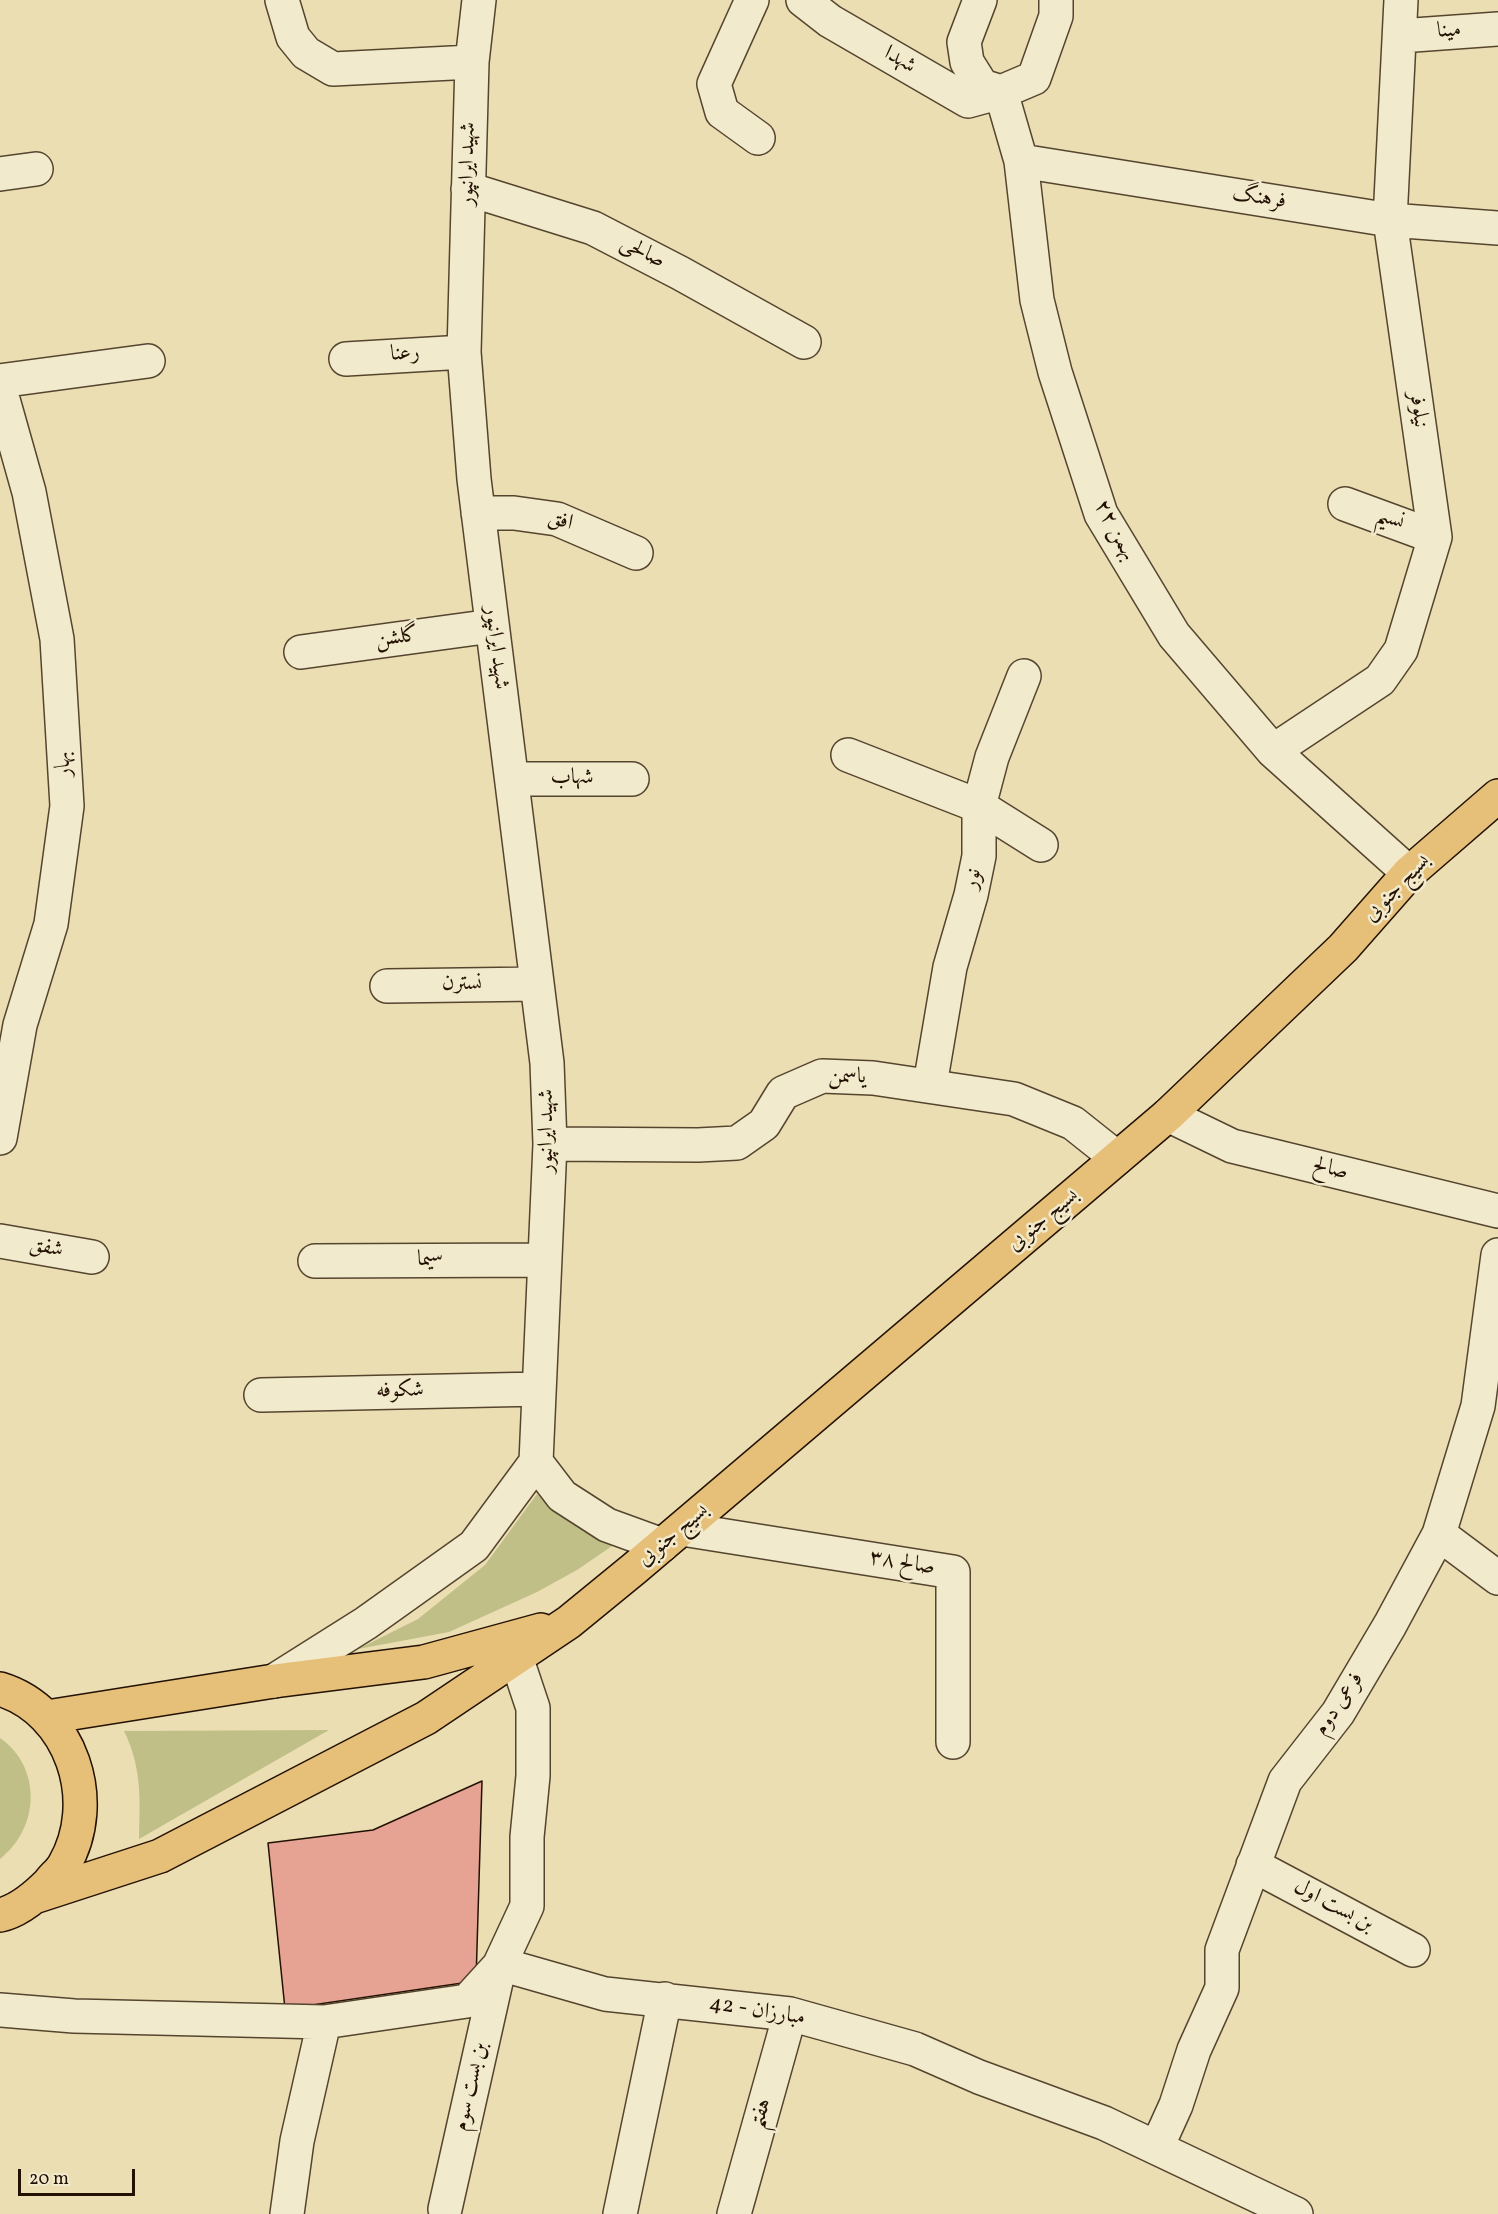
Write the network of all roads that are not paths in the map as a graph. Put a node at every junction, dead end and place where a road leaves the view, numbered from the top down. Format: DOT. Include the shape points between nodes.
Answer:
graph roads {
  1 [pos="282,0"];
  2 [pos="479,0"];
  3 [pos="752,0"];
  4 [pos="803,0"];
  5 [pos="980,0"];
  6 [pos="1056,0"];
  7 [pos="1401,0"];
  8 [pos="1498,29"];
  9 [pos="1400,36"];
  10 [pos="472,62"];
  11 [pos="1001,92"];
  12 [pos="758,138"];
  13 [pos="1021,161"];
  14 [pos="36,169"];
  15 [pos="0,174"];
  16 [pos="468,189"];
  17 [pos="1390,220"];
  18 [pos="1498,228"];
  19 [pos="804,342"];
  20 [pos="464,352"];
  21 [pos="346,358"];
  22 [pos="148,361"];
  23 [pos="0,381"];
  24 [pos="0,389"];
  25 [pos="1345,504"];
  26 [pos="478,513"];
  27 [pos="1435,537"];
  28 [pos="636,553"];
  29 [pos="492,626"];
  30 [pos="301,652"];
  31 [pos="1024,676"];
  32 [pos="1273,752"];
  33 [pos="848,755"];
  34 [pos="512,779"];
  35 [pos="632,779"];
  36 [pos="1498,796"];
  37 [pos="979,806"];
  38 [pos="1041,845"];
  39 [pos="1409,873"];
  40 [pos="537,984"];
  41 [pos="387,986"];
  42 [pos="930,1085"];
  43 [pos="1168,1115"];
  44 [pos="0,1138"];
  45 [pos="550,1144"];
  46 [pos="1118,1158"];
  47 [pos="1498,1211"];
  48 [pos="0,1241"];
  49 [pos="1498,1255"];
  50 [pos="92,1257"];
  51 [pos="545,1260"];
  52 [pos="315,1261"];
  53 [pos="539,1389"];
  54 [pos="261,1395"];
  55 [pos="1488,1408"];
  56 [pos="536,1462"];
  57 [pos="1439,1534"];
  58 [pos="672,1537"];
  59 [pos="1498,1578"];
  60 [pos="568,1622"];
  61 [pos="516,1657"];
  62 [pos="274,1681"];
  63 [pos="5,1686"];
  64 [pos="47,1717"];
  65 [pos="953,1742"];
  66 [pos="1253,1865"];
  67 [pos="37,1896"];
  68 [pos="2,1916"];
  69 [pos="1413,1950"];
  70 [pos="500,1964"];
  71 [pos="665,2000"];
  72 [pos="0,2010"];
  73 [pos="790,2014"];
  74 [pos="324,2022"];
  75 [pos="1157,2147"];
  76 [pos="445,2209"];
  77 [pos="287,2214"];
  78 [pos="620,2214"];
  79 [pos="734,2214"];
  80 [pos="1296,2214"];
  1 -- 10 [label="street" via="293,36 306,53 333,69"];
  2 -- 10 [label="street, شهید ایرانپور"];
  3 -- 12 [label="street" via="714,84 722,112"];
  4 -- 11 [label="street, شهدا" via="830,21 968,101"];
  5 -- 11 [label="street" via="964,42 967,62 982,86"];
  6 -- 11 [label="street" via="1056,16 1034,78"];
  7 -- 9 [label="street, نیلوفر"];
  8 -- 9 [label="street, مینا"];
  9 -- 17 [label="street, نیلوفر"];
  10 -- 16 [label="street, شهید ایرانپور"];
  11 -- 13 [label="street, ۲۲ بهمن"];
  13 -- 17 [label="street, فرهنگ"];
  13 -- 32 [label="street, ۲۲ بهمن" via="1037,300 1055,372 1101,514 1174,635"];
  14 -- 15 [label="street"];
  16 -- 19 [label="street, صالحی" via="593,228"];
  16 -- 20 [label="street, شهید ایرانپور"];
  17 -- 18 [label="street, فرهنگ"];
  17 -- 27 [label="street, نیلوفر"];
  20 -- 21 [label="street, رعنا"];
  20 -- 26 [label="street, شهید ایرانپور"];
  22 -- 23 [label="street"];
  24 -- 44 [label="street, بهار" via="29,492 57,639 67,806 51,924 20,1025"];
  25 -- 27 [label="street, نسیم"];
  26 -- 28 [label="street, افق" via="557,519"];
  26 -- 29 [label="street, شهید ایرانپور"];
  27 -- 32 [label="street, نیلوفر" via="1401,650 1380,680"];
  29 -- 30 [label="street, گلشن"];
  29 -- 34 [label="street, شهید ایرانپور"];
  31 -- 37 [label="street, نور" via="992,757"];
  32 -- 39 [label="street, ۲۲ بهمن"];
  33 -- 37 [label="street"];
  34 -- 35 [label="street, شهاب"];
  34 -- 40 [label="street, شهید ایرانپور"];
  36 -- 39 [label="main road, بسیج جنوبی"];
  37 -- 38 [label="street"];
  37 -- 42 [label="street, نور" via="979,856 950,967"];
  39 -- 43 [label="main road, بسیج جنوبی" via="1343,948"];
  40 -- 41 [label="street, نسترن"];
  40 -- 45 [label="street, شهید ایرانپور" via="547,1063"];
  42 -- 45 [label="street, یاسمن" via="822,1076 783,1093 764,1124 737,1143"];
  42 -- 46 [label="street, یاسمن" via="1014,1099 1073,1123"];
  43 -- 46 [label="main road, بسیج جنوبی"];
  43 -- 47 [label="street, صالح" via="1233,1146"];
  45 -- 51 [label="street, شهید ایرانپور"];
  46 -- 58 [label="main road, بسیج جنوبی"];
  48 -- 50 [label="street, شفق"];
  49 -- 55 [label="street, فرعی دوم"];
  51 -- 52 [label="street, سیما"];
  51 -- 53 [label="street, شهید ایرانپور"];
  53 -- 54 [label="street, شکوفه"];
  53 -- 56 [label="street, شهید ایرانپور"];
  55 -- 57 [label="street, فرعی دوم"];
  56 -- 58 [label="street" via="562,1496 607,1525"];
  56 -- 62 [label="street" via="474,1546 366,1623"];
  57 -- 59 [label="street"];
  57 -- 66 [label="street, فرعی دوم" via="1338,1713 1285,1781"];
  58 -- 60 [label="main road, بسیج جنوبی"];
  58 -- 65 [label="street, صالح ۳۸" via="953,1572"];
  60 -- 61 [label="main road, بسیج جنوبی"];
  60 -- 62 [label="main road" via="424,1662"];
  61 -- 67 [label="main road, بسیج جنوبی" via="426,1718 160,1856"];
  61 -- 70 [label="street" via="533,1708 527,1906"];
  62 -- 64 [label="main road"];
  63 -- 64 [label="main road"];
  64 -- 67 [label="main road" via="70,1750 81,1788 79,1828 63,1866"];
  66 -- 69 [label="street, بن بست اول"];
  66 -- 75 [label="street, فرعی دوم" via="1222,1950 1222,1988"];
  67 -- 68 [label="main road"];
  70 -- 71 [label="street, مبارزان - 42" via="605,1994"];
  70 -- 74 [label="street" via="467,2001"];
  70 -- 76 [label="street, بن بست سوم"];
  71 -- 73 [label="street, مبارزان - 42"];
  71 -- 78 [label="street"];
  72 -- 74 [label="street"];
  73 -- 75 [label="street, مبارزان - 42" via="915,2049"];
  73 -- 79 [label="street, هفتم"];
  74 -- 77 [label="street" via="297,2141"];
  75 -- 80 [label="street, مبارزان - 42"];
}
